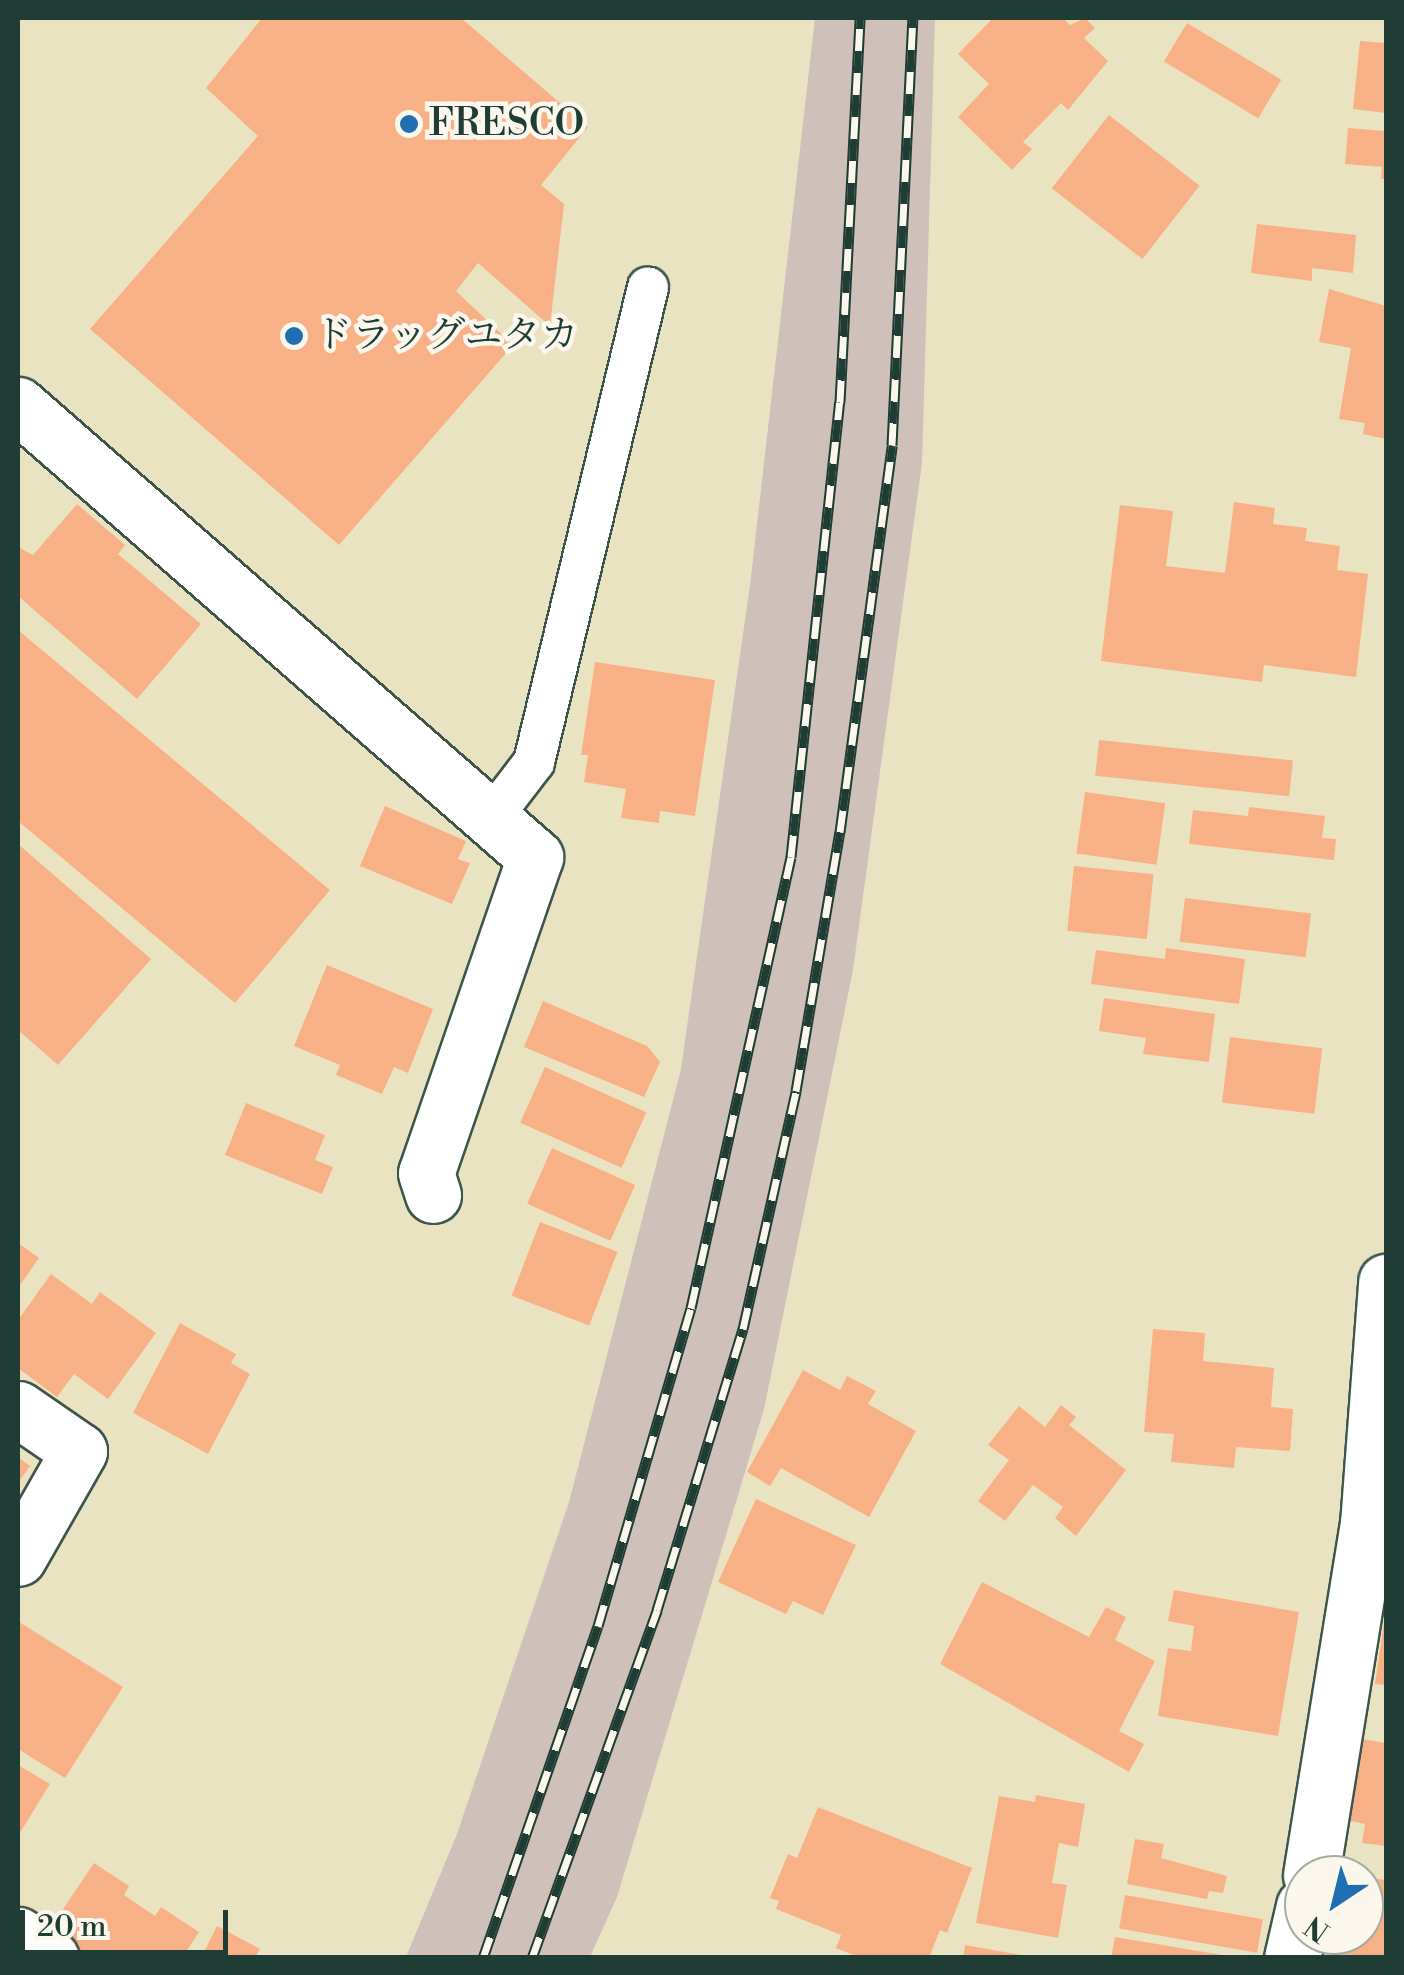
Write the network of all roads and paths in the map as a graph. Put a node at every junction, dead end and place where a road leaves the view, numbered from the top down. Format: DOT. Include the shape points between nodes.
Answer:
graph roads {
  1 [pos="648,288"];
  2 [pos="18,405"];
  3 [pos="492,817"];
  4 [pos="433,1194"];
  5 [pos="1386,1282"];
  6 [pos="18,1409"];
  7 [pos="1377,1525"];
  8 [pos="18,1558"];
  9 [pos="1315,1855"];
  10 [pos="18,1935"];
  11 [pos="51,1958"];
  1 -- 3 [label="lane" via="534,762"];
  2 -- 3 [label="street"];
  3 -- 4 [label="street" via="535,857 426,1173"];
  5 -- 7 [label="street"];
  6 -- 8 [label="street" via="78,1451"];
  7 -- 9 [label="street"];
  10 -- 11 [label="street"];
}
